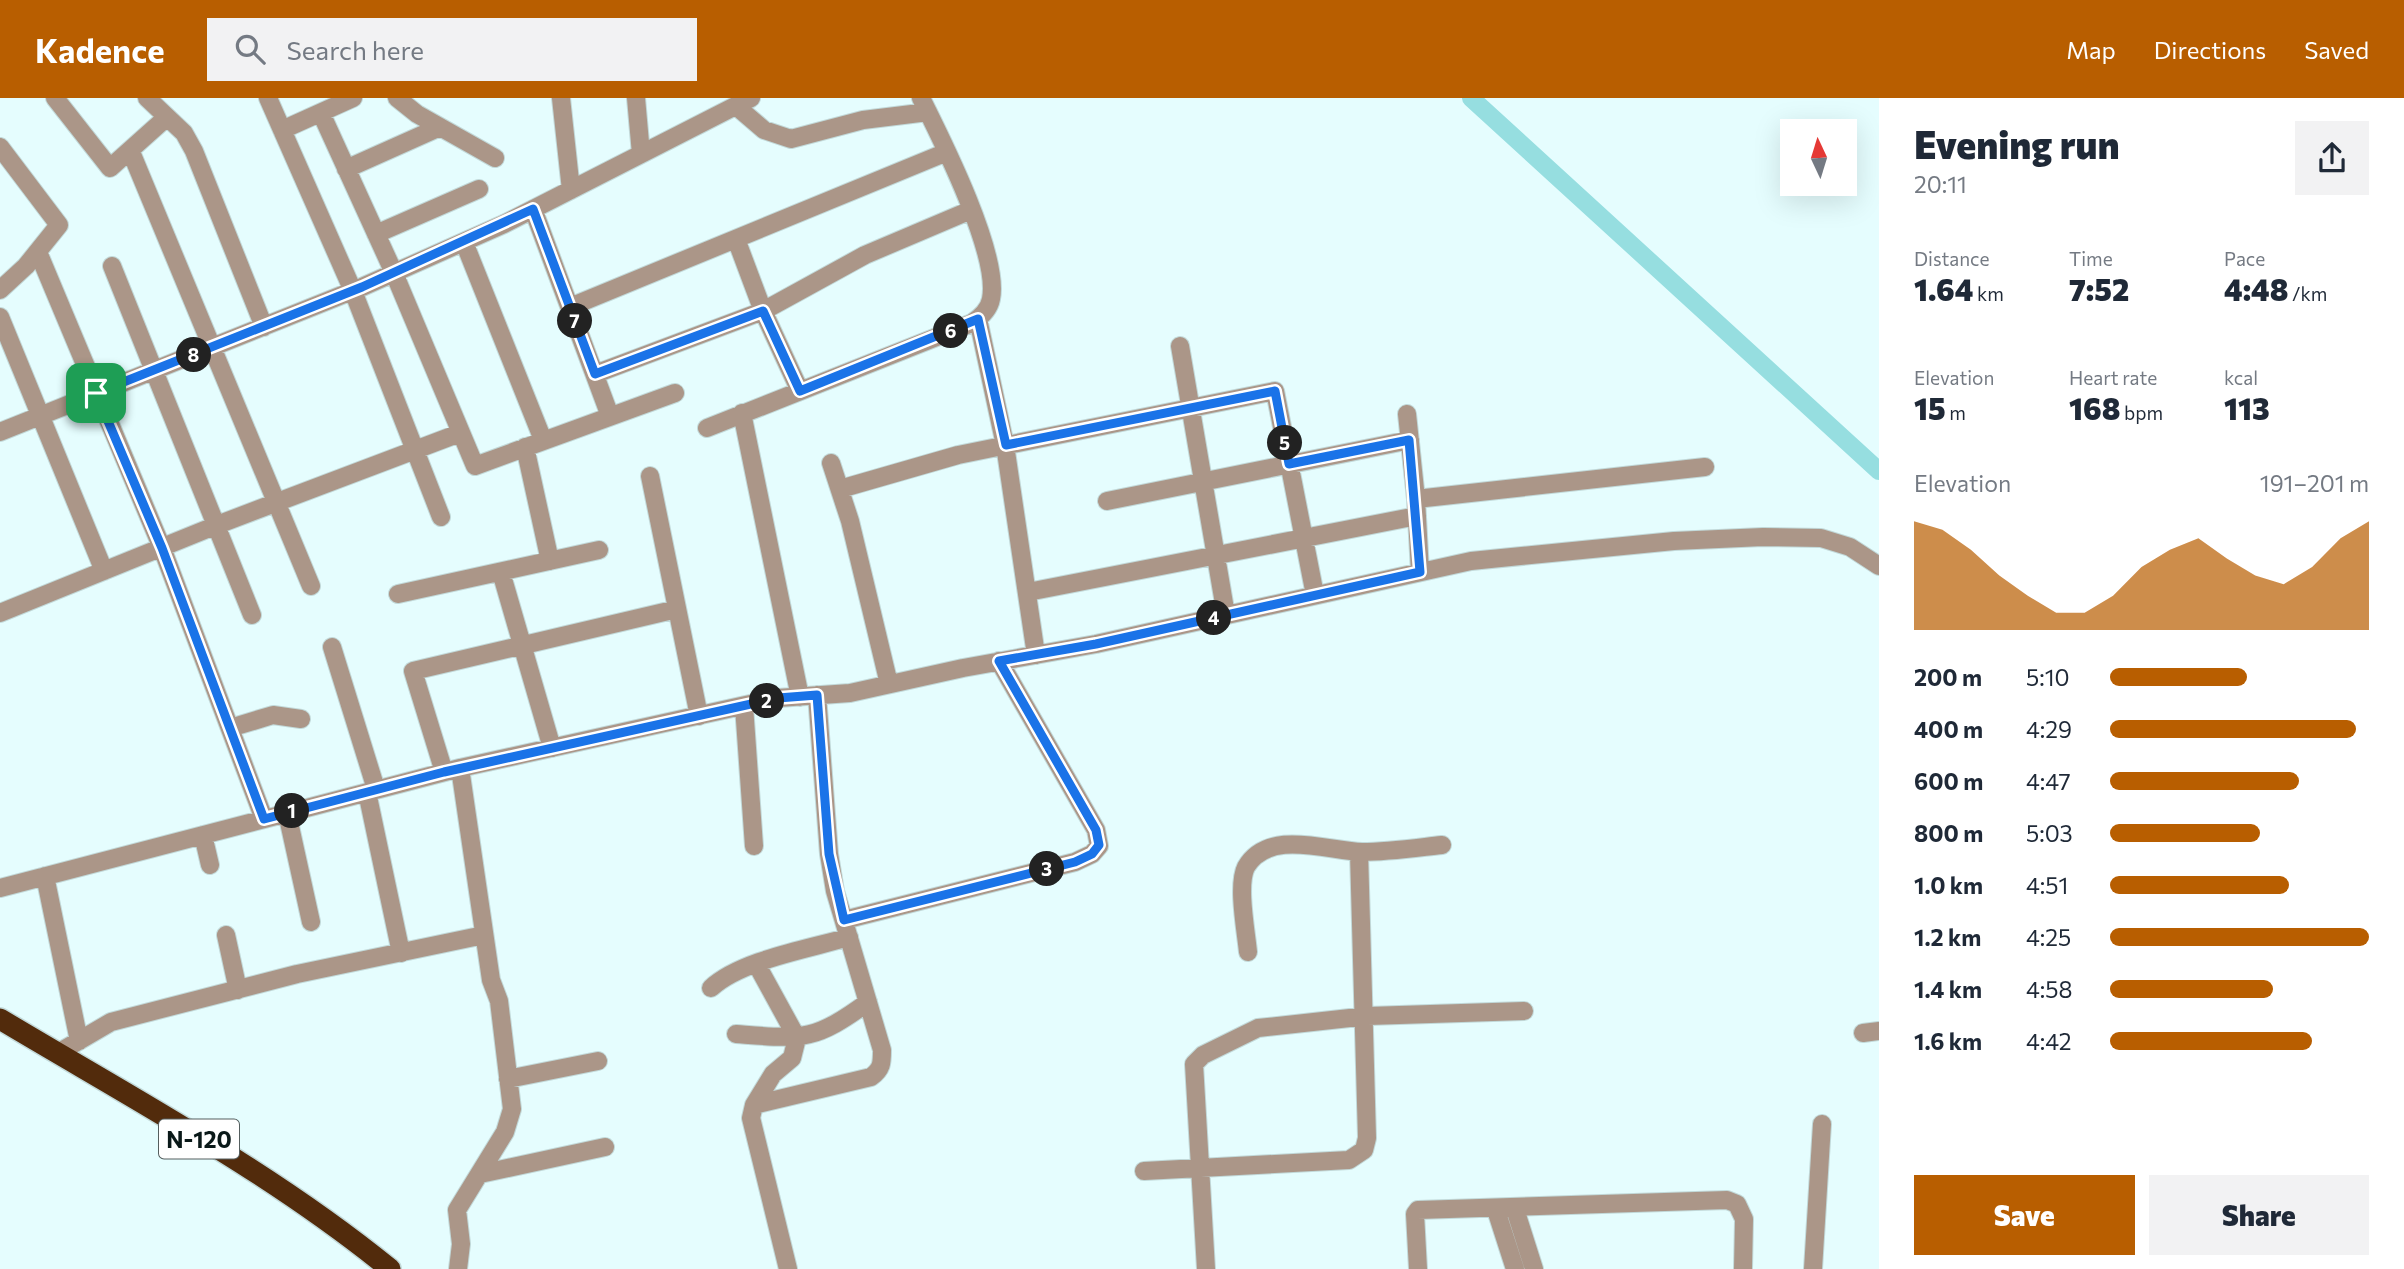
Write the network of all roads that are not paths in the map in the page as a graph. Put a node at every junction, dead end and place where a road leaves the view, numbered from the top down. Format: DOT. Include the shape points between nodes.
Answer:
graph roads {
  1 [pos="55,98"];
  2 [pos="147,98"];
  3 [pos="268,98"];
  4 [pos="353,98"];
  5 [pos="397,98"];
  6 [pos="561,98"];
  7 [pos="636,98"];
  8 [pos="743,102"];
  9 [pos="925,105"];
  10 [pos="717,106"];
  11 [pos="321,113"];
  12 [pos="167,117"];
  13 [pos="440,127"];
  14 [pos="282,130"];
  15 [pos="0,147"];
  16 [pos="131,152"];
  17 [pos="947,152"];
  18 [pos="641,155"];
  19 [pos="495,158"];
  20 [pos="346,169"];
  21 [pos="479,189"];
  22 [pos="571,190"];
  23 [pos="533,209"];
  24 [pos="971,211"];
  25 [pos="376,234"];
  26 [pos="736,239"];
  27 [pos="464,242"];
  28 [pos="38,252"];
  29 [pos="112,266"];
  30 [pos="394,273"];
  31 [pos="3,281"];
  32 [pos="353,291"];
  33 [pos="570,307"];
  34 [pos="763,311"];
  35 [pos="0,317"];
  36 [pos="978,319"];
  37 [pos="264,327"];
  38 [pos="1180,346"];
  39 [pos="211,348"];
  40 [pos="154,371"];
  41 [pos="595,374"];
  42 [pos="800,391"];
  43 [pos="96,393"];
  44 [pos="675,393"];
  45 [pos="1190,406"];
  46 [pos="742,413"];
  47 [pos="1407,414"];
  48 [pos="39,416"];
  49 [pos="610,416"];
  50 [pos="708,429"];
  51 [pos="0,432"];
  52 [pos="460,433"];
  53 [pos="543,440"];
  54 [pos="1409,440"];
  55 [pos="1006,445"];
  56 [pos="525,447"];
  57 [pos="415,450"];
  58 [pos="831,463"];
  59 [pos="1289,464"];
  60 [pos="1705,467"];
  61 [pos="650,476"];
  62 [pos="1203,482"];
  63 [pos="840,489"];
  64 [pos="1107,501"];
  65 [pos="276,503"];
  66 [pos="1417,508"];
  67 [pos="442,517"];
  68 [pos="217,525"];
  69 [pos="1304,539"];
  70 [pos="162,548"];
  71 [pos="598,550"];
  72 [pos="1216,556"];
  73 [pos="550,561"];
  74 [pos="1879,566"];
  75 [pos="104,571"];
  76 [pos="500,572"];
  77 [pos="1420,572"];
  78 [pos="311,586"];
  79 [pos="1028,592"];
  80 [pos="398,594"];
  81 [pos="1315,595"];
  82 [pos="677,609"];
  83 [pos="0,613"];
  84 [pos="252,615"];
  85 [pos="1226,615"];
  86 [pos="522,645"];
  87 [pos="332,647"];
  88 [pos="1036,655"];
  89 [pos="999,661"];
  90 [pos="889,684"];
  91 [pos="809,696"];
  92 [pos="744,706"];
  93 [pos="699,716"];
  94 [pos="301,719"];
  95 [pos="230,728"];
  96 [pos="552,748"];
  97 [pos="452,770"];
  98 [pos="372,791"];
  99 [pos="287,813"];
  100 [pos="264,819"];
  101 [pos="203,835"];
  102 [pos="1441,845"];
  103 [pos="754,846"];
  104 [pos="1359,852"];
  105 [pos="210,865"];
  106 [pos="45,876"];
  107 [pos="0,888"];
  108 [pos="311,922"];
  109 [pos="847,929"];
  110 [pos="226,935"];
  111 [pos="484,935"];
  112 [pos="1248,952"];
  113 [pos="401,953"];
  114 [pos="757,965"];
  115 [pos="711,988"];
  116 [pos="238,990"];
  117 [pos="869,1002"];
  118 [pos="1524,1011"];
  119 [pos="1364,1017"];
  120 [pos="0,1019"];
  121 [pos="736,1034"];
  122 [pos="797,1038"];
  123 [pos="79,1041"];
  124 [pos="58,1054"];
  125 [pos="598,1062"];
  126 [pos="509,1079"];
  127 [pos="754,1105"];
  128 [pos="1822,1124"];
  129 [pos="605,1147"];
  130 [pos="1200,1169"];
  131 [pos="1144,1171"];
  132 [pos="480,1174"];
  133 [pos="1515,1209"];
  134 [pos="1496,1210"];
  135 [pos="390,1269"];
  136 [pos="458,1269"];
  137 [pos="788,1269"];
  138 [pos="1206,1269"];
  139 [pos="1418,1269"];
  140 [pos="1515,1269"];
  141 [pos="1534,1269"];
  142 [pos="1743,1269"];
  143 [pos="1813,1269"];
  1 -- 16 [label="street" via="110,168"];
  2 -- 12 [label="street"];
  3 -- 14 [label="street"];
  4 -- 11 [label="street"];
  5 -- 13 [label="street"];
  6 -- 22 [label="street"];
  7 -- 18 [label="street"];
  8 -- 9 [label="street" via="764,130 791,139"];
  8 -- 10 [label="street"];
  9 -- 17 [label="street"];
  10 -- 18 [label="street"];
  11 -- 14 [label="street"];
  11 -- 20 [label="street"];
  12 -- 16 [label="street"];
  12 -- 37 [label="street" via="194,151"];
  13 -- 19 [label="street"];
  13 -- 20 [label="street"];
  14 -- 32 [label="street"];
  15 -- 28 [label="street" via="59,225"];
  16 -- 39 [label="street"];
  17 -- 24 [label="street"];
  17 -- 26 [label="street"];
  18 -- 22 [label="street"];
  20 -- 25 [label="street"];
  21 -- 25 [label="street"];
  22 -- 23 [label="street"];
  23 -- 27 [label="street"];
  23 -- 33 [label="street"];
  24 -- 34 [label="street" via="865,255"];
  24 -- 36 [label="street" via="991,271 992,298"];
  25 -- 30 [label="street"];
  26 -- 33 [label="street"];
  26 -- 34 [label="street"];
  27 -- 30 [label="street"];
  27 -- 53 [label="street"];
  28 -- 31 [label="street"];
  28 -- 43 [label="street"];
  29 -- 40 [label="street"];
  30 -- 32 [label="street"];
  30 -- 52 [label="street"];
  32 -- 37 [label="street"];
  32 -- 57 [label="street"];
  33 -- 41 [label="street"];
  34 -- 41 [label="street"];
  34 -- 42 [label="street"];
  35 -- 48 [label="street"];
  36 -- 42 [label="street"];
  36 -- 55 [label="street"];
  37 -- 39 [label="street"];
  38 -- 45 [label="street"];
  39 -- 40 [label="street"];
  39 -- 65 [label="street"];
  40 -- 43 [label="street"];
  40 -- 68 [label="street"];
  41 -- 49 [label="street"];
  42 -- 46 [label="street"];
  43 -- 48 [label="street"];
  43 -- 70 [label="street"];
  44 -- 49 [label="street"];
  45 -- 55 [label="street"];
  45 -- 59 [label="street" via="1275,391"];
  45 -- 62 [label="street"];
  46 -- 50 [label="street"];
  46 -- 91 [label="street"];
  47 -- 54 [label="street"];
  48 -- 51 [label="street"];
  48 -- 75 [label="street"];
  49 -- 53 [label="street"];
  52 -- 56 [label="street" via="475,466"];
  52 -- 57 [label="street"];
  53 -- 56 [label="street"];
  54 -- 59 [label="street"];
  54 -- 66 [label="street"];
  55 -- 63 [label="street"];
  55 -- 79 [label="street"];
  56 -- 73 [label="street"];
  57 -- 65 [label="street"];
  57 -- 67 [label="street"];
  58 -- 63 [label="street"];
  59 -- 62 [label="street"];
  59 -- 69 [label="street"];
  60 -- 66 [label="street"];
  61 -- 82 [label="street"];
  62 -- 64 [label="street"];
  62 -- 72 [label="street"];
  63 -- 90 [label="street"];
  65 -- 68 [label="street"];
  65 -- 78 [label="street"];
  66 -- 69 [label="street"];
  66 -- 77 [label="street"];
  68 -- 70 [label="street"];
  68 -- 84 [label="street"];
  69 -- 72 [label="street"];
  69 -- 81 [label="street"];
  70 -- 75 [label="street"];
  70 -- 95 [label="street"];
  71 -- 73 [label="street"];
  72 -- 79 [label="street"];
  72 -- 85 [label="street"];
  73 -- 76 [label="street"];
  74 -- 77 [label="street" via="1850,547 1821,538 1763,537 1568,550"];
  75 -- 83 [label="street"];
  76 -- 80 [label="street"];
  76 -- 86 [label="street"];
  77 -- 81 [label="street"];
  79 -- 88 [label="street"];
  81 -- 85 [label="street"];
  82 -- 86 [label="street"];
  82 -- 93 [label="street"];
  85 -- 88 [label="street"];
  86 -- 96 [label="street"];
  86 -- 97 [label="street" via="413,671"];
  87 -- 98 [label="street"];
  88 -- 89 [label="street"];
  89 -- 90 [label="street"];
  89 -- 109 [label="street" via="1096,830 1099,845 1075,862"];
  90 -- 91 [label="street"];
  91 -- 92 [label="street"];
  91 -- 109 [label="street" via="829,854"];
  92 -- 93 [label="street"];
  92 -- 103 [label="street"];
  93 -- 96 [label="street"];
  94 -- 95 [label="street" via="273,715"];
  95 -- 100 [label="street"];
  96 -- 97 [label="street"];
  97 -- 98 [label="street"];
  97 -- 111 [label="street"];
  98 -- 99 [label="street"];
  98 -- 113 [label="street"];
  99 -- 100 [label="street"];
  99 -- 108 [label="street"];
  100 -- 101 [label="street"];
  101 -- 105 [label="street"];
  101 -- 106 [label="street"];
  102 -- 104 [label="street"];
  104 -- 112 [label="street" via="1311,844 1279,846 1257,856 1242,880"];
  104 -- 119 [label="street"];
  106 -- 107 [label="street"];
  106 -- 123 [label="street"];
  109 -- 114 [label="street"];
  109 -- 117 [label="street"];
  110 -- 116 [label="street"];
  111 -- 113 [label="street"];
  111 -- 126 [label="street"];
  113 -- 116 [label="street"];
  114 -- 115 [label="street" via="722,978"];
  114 -- 122 [label="street"];
  116 -- 123 [label="street" via="111,1022"];
  117 -- 122 [label="street" via="830,1030"];
  117 -- 127 [label="street" via="882,1050 880,1070 860,1080"];
  118 -- 119 [label="street"];
  119 -- 130 [label="street" via="1258,1028 1203,1055 1194,1064"];
  119 -- 130 [label="street" via="1367,1139 1358,1156"];
  120 -- 124 [label="highway, N-120"];
  121 -- 122 [label="street"];
  122 -- 127 [label="street" via="792,1058 773,1074"];
  123 -- 124 [label="street"];
  124 -- 135 [label="highway, N-120" via="320,1215"];
  125 -- 126 [label="street"];
  126 -- 132 [label="street" via="512,1109 505,1132"];
  127 -- 137 [label="street" via="751,1118"];
  128 -- 143 [label="street"];
  129 -- 132 [label="street"];
  130 -- 131 [label="street"];
  130 -- 138 [label="street"];
  132 -- 136 [label="street" via="457,1210"];
  133 -- 134 [label="street"];
  133 -- 141 [label="street"];
  133 -- 142 [label="street" via="1727,1200 1737,1204 1744,1219"];
  134 -- 139 [label="street" via="1418,1210"];
  134 -- 140 [label="street"];
}
